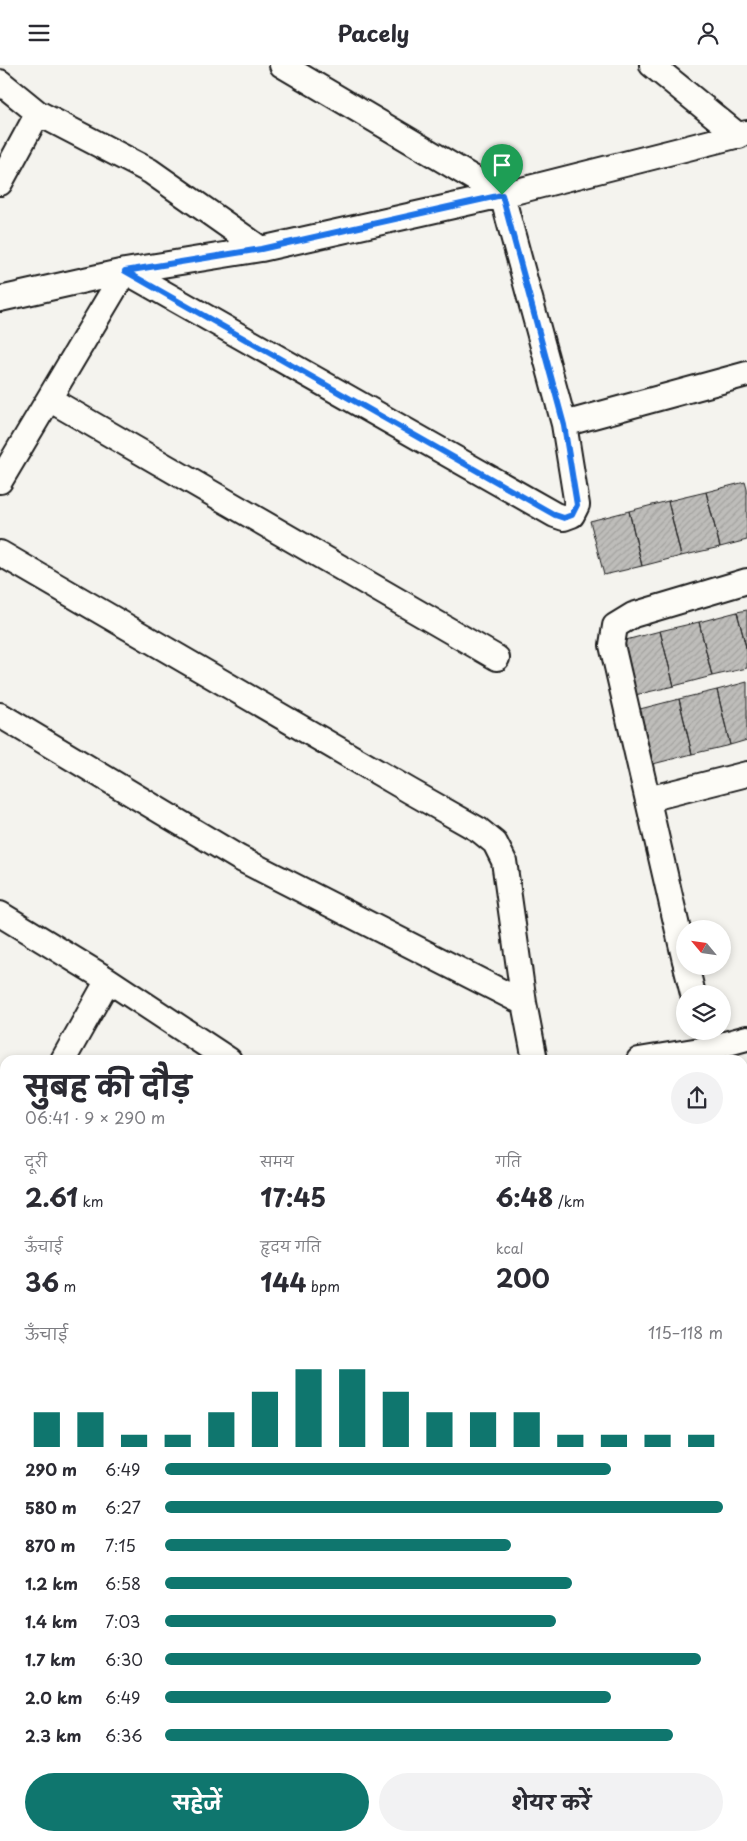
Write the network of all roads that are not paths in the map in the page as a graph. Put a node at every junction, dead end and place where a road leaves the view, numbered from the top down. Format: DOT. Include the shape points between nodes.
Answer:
graph roads {
  1 [pos="282,65"];
  2 [pos="652,65"];
  3 [pos="0,82"];
  4 [pos="38,113"];
  5 [pos="743,134"];
  6 [pos="0,183"];
  7 [pos="502,195"];
  8 [pos="261,249"];
  9 [pos="125,271"];
  10 [pos="0,299"];
  11 [pos="747,374"];
  12 [pos="48,399"];
  13 [pos="564,425"];
  14 [pos="0,481"];
  15 [pos="0,553"];
  16 [pos="747,581"];
  17 [pos="497,658"];
  18 [pos="0,715"];
  19 [pos="747,773"];
  20 [pos="648,799"];
  21 [pos="0,914"];
  22 [pos="676,922"];
  23 [pos="108,980"];
  24 [pos="524,1003"];
  25 [pos="747,1038"];
  26 [pos="702,1047"];
  27 [pos="66,1055"];
  28 [pos="221,1055"];
  29 [pos="534,1055"];
  30 [pos="663,1055"];
  1 -- 7 [label="street"];
  2 -- 5 [label="street"];
  3 -- 4 [label="street"];
  4 -- 6 [label="street"];
  4 -- 8 [label="street" via="150,171"];
  5 -- 7 [label="street"];
  7 -- 8 [label="street"];
  7 -- 13 [label="street"];
  8 -- 9 [label="street"];
  9 -- 10 [label="street"];
  9 -- 12 [label="street"];
  9 -- 13 [label="street" via="564,518 572,515 577,505"];
  11 -- 13 [label="street"];
  12 -- 14 [label="street"];
  12 -- 17 [label="street"];
  15 -- 24 [label="street" via="479,830 495,843 504,861"];
  16 -- 20 [label="street" via="633,615 615,626 612,645"];
  18 -- 24 [label="street" via="239,858"];
  19 -- 20 [label="street"];
  20 -- 22 [label="street"];
  21 -- 23 [label="street"];
  23 -- 27 [label="street"];
  23 -- 28 [label="street"];
  24 -- 29 [label="street"];
  25 -- 26 [label="street"];
  26 -- 30 [label="street"];
}
